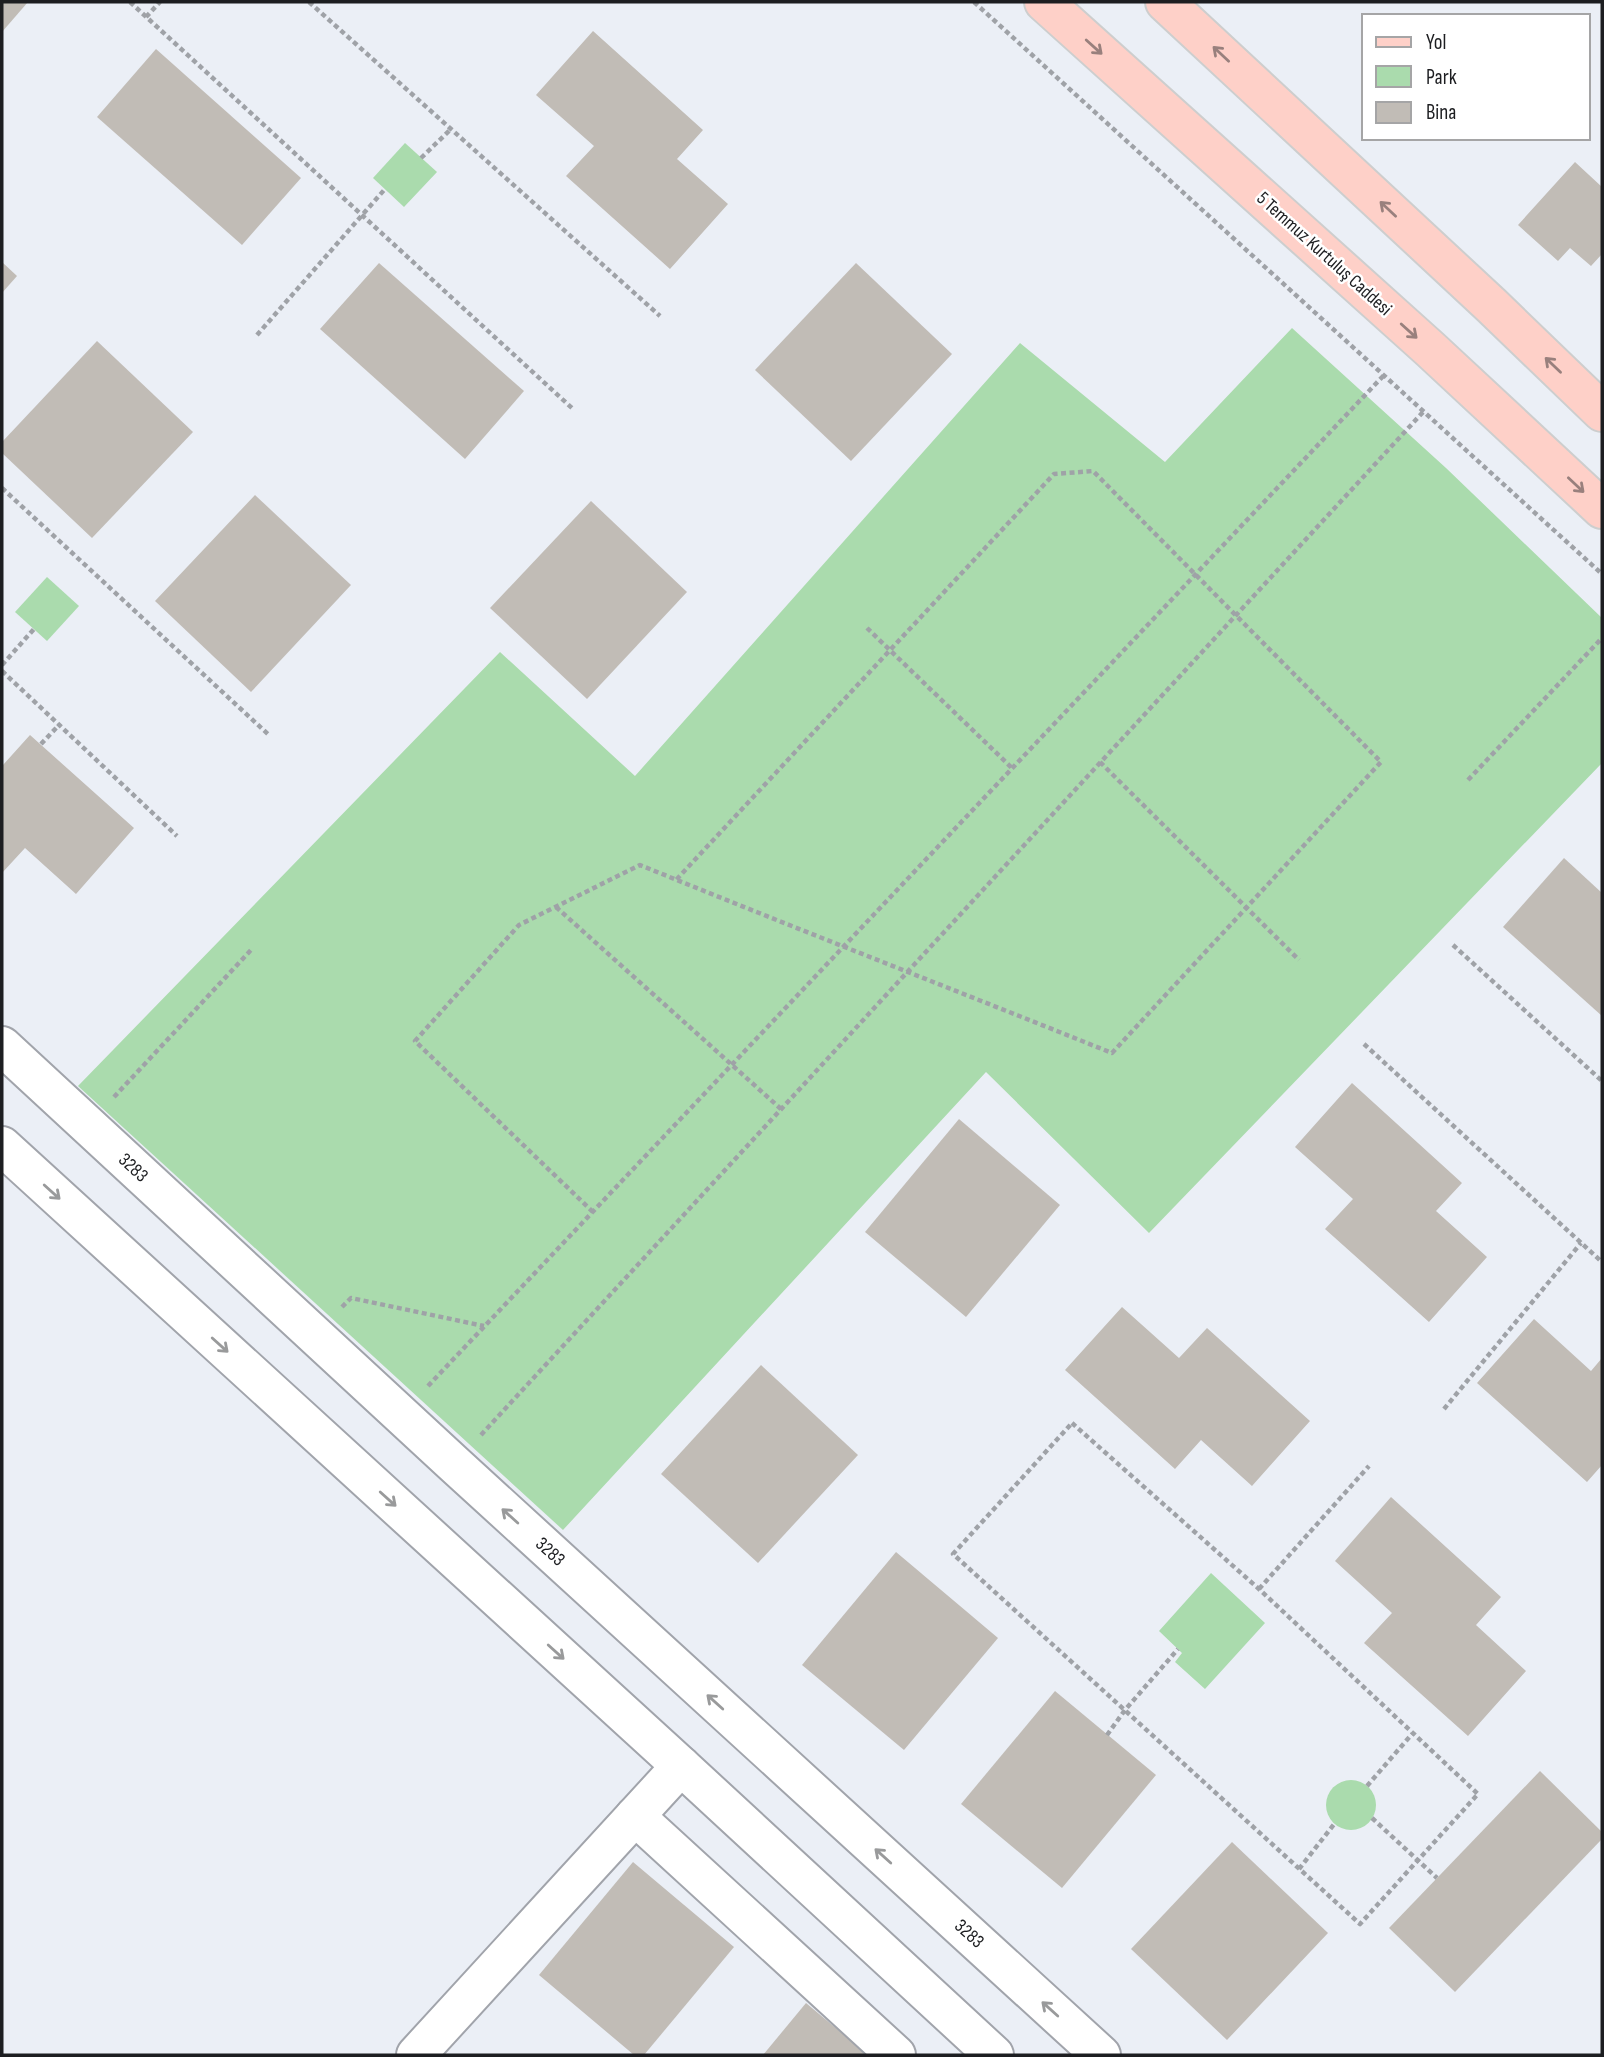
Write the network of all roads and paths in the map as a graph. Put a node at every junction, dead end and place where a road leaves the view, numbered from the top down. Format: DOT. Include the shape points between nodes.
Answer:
graph roads {
  1 [pos="130,2"];
  2 [pos="160,2"];
  3 [pos="309,2"];
  4 [pos="974,2"];
  5 [pos="1044,2"];
  6 [pos="1165,2"];
  7 [pos="146,17"];
  8 [pos="451,129"];
  9 [pos="421,158"];
  10 [pos="385,189"];
  11 [pos="362,215"];
  12 [pos="660,316"];
  13 [pos="257,335"];
  14 [pos="1385,374"];
  15 [pos="573,409"];
  16 [pos="1424,411"];
  17 [pos="1602,412"];
  18 [pos="2,488"];
  19 [pos="1602,509"];
  20 [pos="1602,574"];
  21 [pos="1196,575"];
  22 [pos="1236,615"];
  23 [pos="867,628"];
  24 [pos="34,629"];
  25 [pos="1602,638"];
  26 [pos="890,650"];
  27 [pos="2,665"];
  28 [pos="2,671"];
  29 [pos="59,725"];
  30 [pos="270,736"];
  31 [pos="41,744"];
  32 [pos="1100,762"];
  33 [pos="1012,768"];
  34 [pos="1468,780"];
  35 [pos="177,835"];
  36 [pos="676,880"];
  37 [pos="556,907"];
  38 [pos="1246,907"];
  39 [pos="1453,945"];
  40 [pos="844,947"];
  41 [pos="251,950"];
  42 [pos="1299,960"];
  43 [pos="907,972"];
  44 [pos="1364,1044"];
  45 [pos="2,1046"];
  46 [pos="732,1065"];
  47 [pos="1602,1081"];
  48 [pos="122,1105"];
  49 [pos="781,1109"];
  50 [pos="2,1146"];
  51 [pos="593,1212"];
  52 [pos="1581,1243"];
  53 [pos="1602,1262"];
  54 [pos="484,1326"];
  55 [pos="313,1334"];
  56 [pos="1444,1409"];
  57 [pos="401,1415"];
  58 [pos="454,1464"];
  59 [pos="1369,1466"];
  60 [pos="1259,1588"];
  61 [pos="1178,1648"];
  62 [pos="1125,1710"];
  63 [pos="1413,1734"];
  64 [pos="1107,1735"];
  65 [pos="681,1766"];
  66 [pos="1367,1786"];
  67 [pos="635,1816"];
  68 [pos="1372,1818"];
  69 [pos="1335,1823"];
  70 [pos="1418,1860"];
  71 [pos="1299,1869"];
  72 [pos="1437,1878"];
  73 [pos="416,2055"];
  74 [pos="896,2055"];
  75 [pos="994,2055"];
  76 [pos="1101,2055"];
  1 -- 7 [label="path"];
  2 -- 7 [label="path"];
  3 -- 8 [label="path"];
  4 -- 14 [label="path"];
  5 -- 19 [label="main road, 5 Temmuz Kurtuluş Caddesi, one-way"];
  17 -- 6 [label="main road, one-way"];
  7 -- 11 [label="path"];
  8 -- 9 [label="path"];
  8 -- 12 [label="path"];
  10 -- 11 [label="path"];
  11 -- 13 [label="path"];
  11 -- 15 [label="path"];
  14 -- 16 [label="path"];
  14 -- 21 [label="path"];
  16 -- 20 [label="path"];
  16 -- 22 [label="path"];
  18 -- 30 [label="path"];
  21 -- 22 [label="path"];
  21 -- 26 [label="path" via="1093,471 1054,474"];
  21 -- 33 [label="path"];
  22 -- 32 [label="path"];
  22 -- 38 [label="path" via="1381,762"];
  23 -- 26 [label="path"];
  24 -- 27 [label="path"];
  25 -- 34 [label="path"];
  26 -- 33 [label="path"];
  26 -- 36 [label="path"];
  28 -- 29 [label="path"];
  29 -- 31 [label="path"];
  29 -- 35 [label="path"];
  32 -- 38 [label="path"];
  32 -- 43 [label="path"];
  33 -- 40 [label="path"];
  36 -- 37 [label="path" via="640,865"];
  36 -- 40 [label="path"];
  37 -- 46 [label="path"];
  37 -- 51 [label="path" via="519,925 415,1041"];
  38 -- 42 [label="path"];
  38 -- 43 [label="path" via="1112,1053"];
  39 -- 47 [label="path"];
  40 -- 43 [label="path"];
  40 -- 46 [label="path"];
  41 -- 48 [label="path" via="113,1097"];
  43 -- 49 [label="path"];
  44 -- 52 [label="path"];
  45 -- 55 [label="street, 3283"];
  46 -- 49 [label="path"];
  46 -- 51 [label="path"];
  49 -- 58 [label="path"];
  50 -- 65 [label="street, one-way"];
  51 -- 54 [label="path"];
  52 -- 53 [label="path"];
  52 -- 56 [label="path"];
  54 -- 55 [label="path" via="351,1298"];
  54 -- 57 [label="path"];
  55 -- 57 [label="street, 3283"];
  57 -- 58 [label="street, 3283"];
  76 -- 58 [label="street, 3283, one-way"];
  59 -- 60 [label="path"];
  60 -- 62 [label="path" via="1072,1423 953,1554"];
  60 -- 63 [label="path"];
  61 -- 62 [label="path"];
  62 -- 64 [label="path"];
  62 -- 71 [label="path"];
  63 -- 66 [label="path"];
  63 -- 70 [label="path" via="1478,1794"];
  65 -- 67 [label="street"];
  65 -- 75 [label="street"];
  67 -- 73 [label="street"];
  67 -- 74 [label="street"];
  68 -- 70 [label="path"];
  69 -- 71 [label="path"];
  70 -- 71 [label="path" via="1360,1924"];
  70 -- 72 [label="path"];
}
